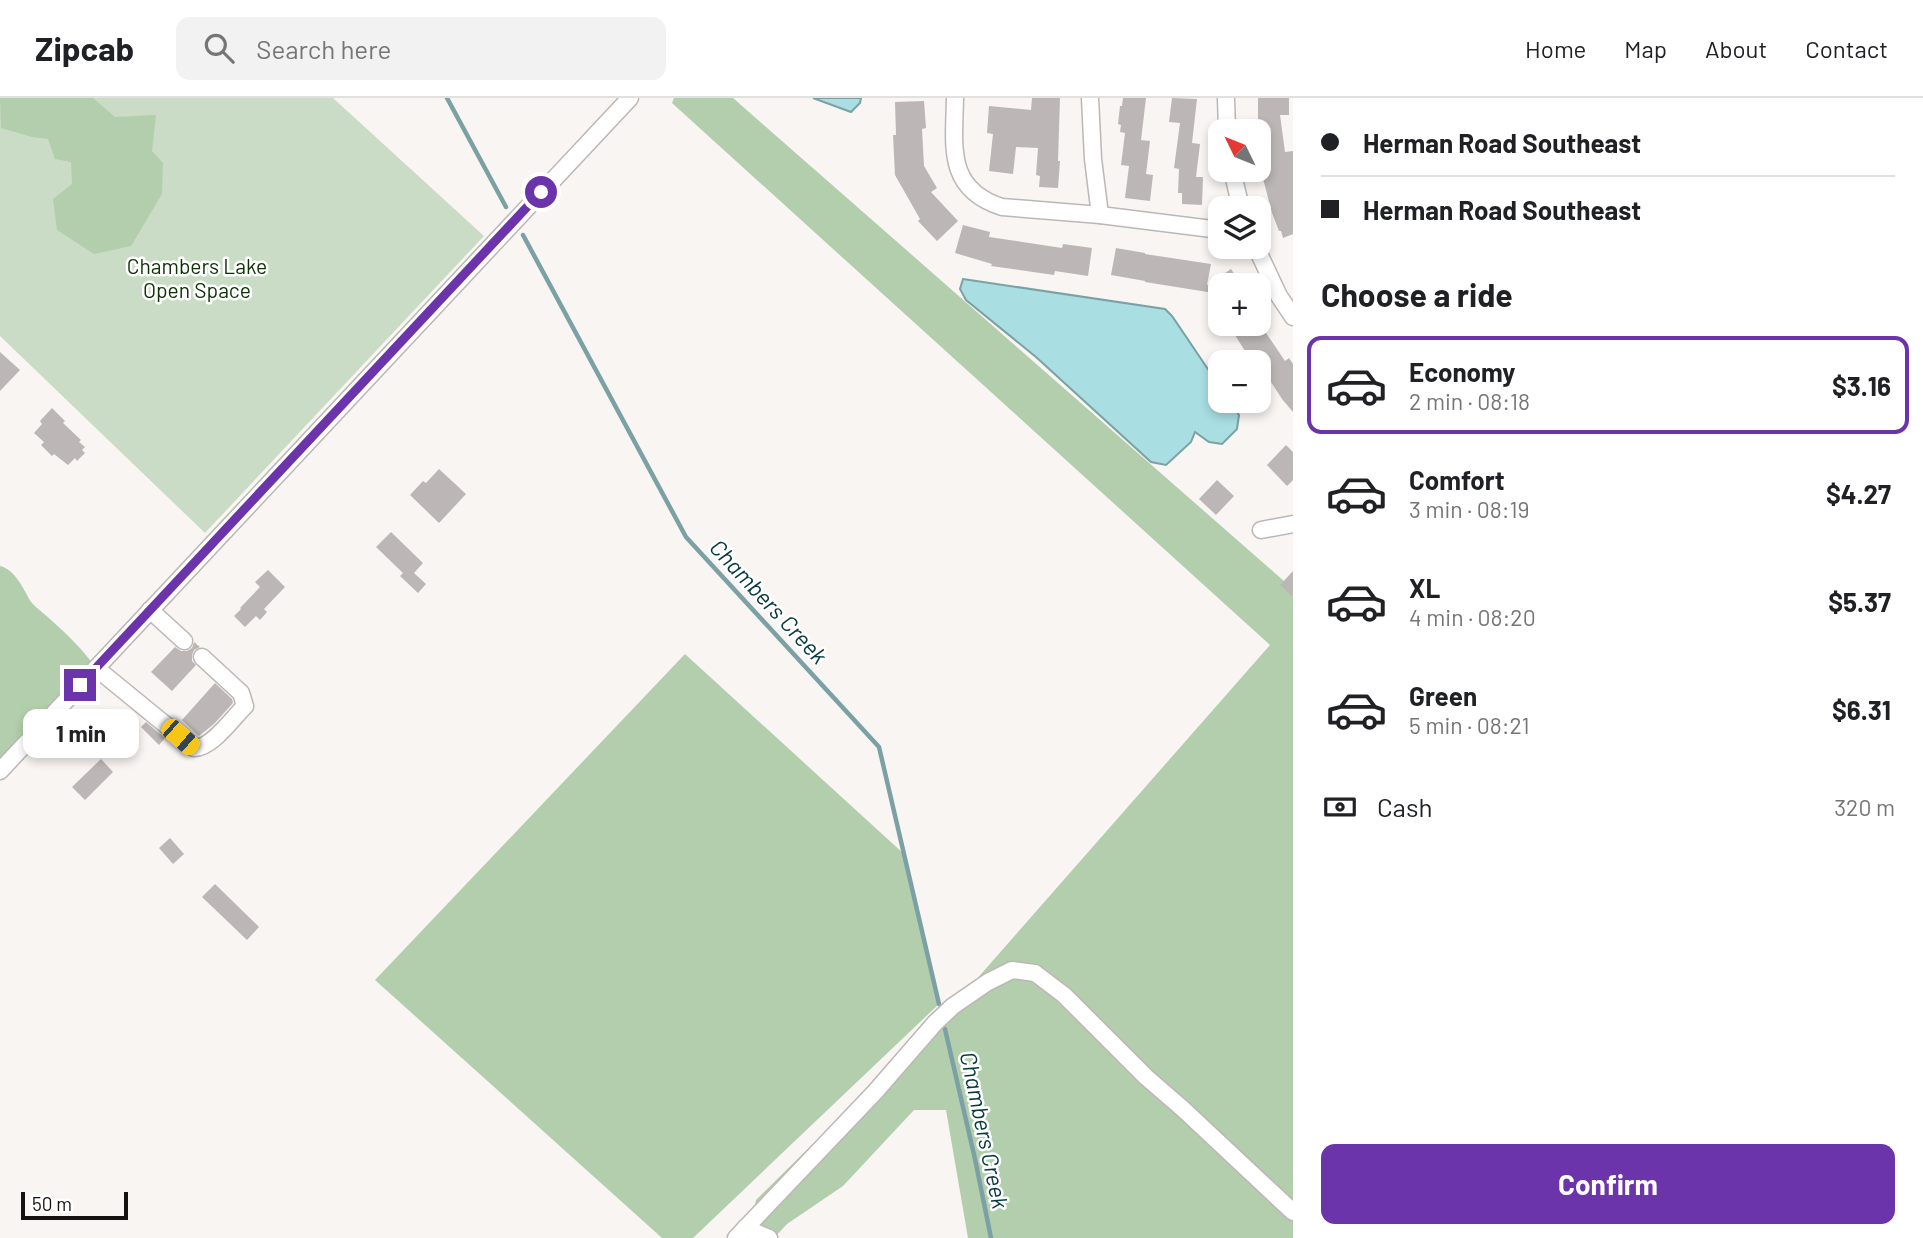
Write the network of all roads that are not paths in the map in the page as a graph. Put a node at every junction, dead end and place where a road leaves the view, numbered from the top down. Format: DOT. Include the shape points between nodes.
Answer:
graph roads {
  1 [pos="630,98"];
  2 [pos="955,98"];
  3 [pos="1090,98"];
  4 [pos="1226,98"];
  5 [pos="1227,119"];
  6 [pos="1100,215"];
  7 [pos="1208,228"];
  8 [pos="1262,259"];
  9 [pos="1293,317"];
  10 [pos="1293,524"];
  11 [pos="1261,530"];
  12 [pos="150,610"];
  13 [pos="184,641"];
  14 [pos="202,657"];
  15 [pos="96,668"];
  16 [pos="0,771"];
  17 [pos="1293,1213"];
  18 [pos="739,1234"];
  19 [pos="769,1238"];
  1 -- 12 [label="street"];
  2 -- 6 [label="street" via="957,161 962,180 975,195 1002,207"];
  3 -- 6 [label="street"];
  4 -- 5 [label="street"];
  6 -- 7 [label="street"];
  8 -- 9 [label="street"];
  10 -- 11 [label="street"];
  12 -- 13 [label="street"];
  12 -- 15 [label="street"];
  14 -- 15 [label="street" via="241,693 245,706 200,748 194,748"];
  15 -- 16 [label="street"];
  17 -- 18 [label="street" via="1064,995 1035,973 1012,970 953,1006 935,1023"];
  18 -- 19 [label="street"];
}
